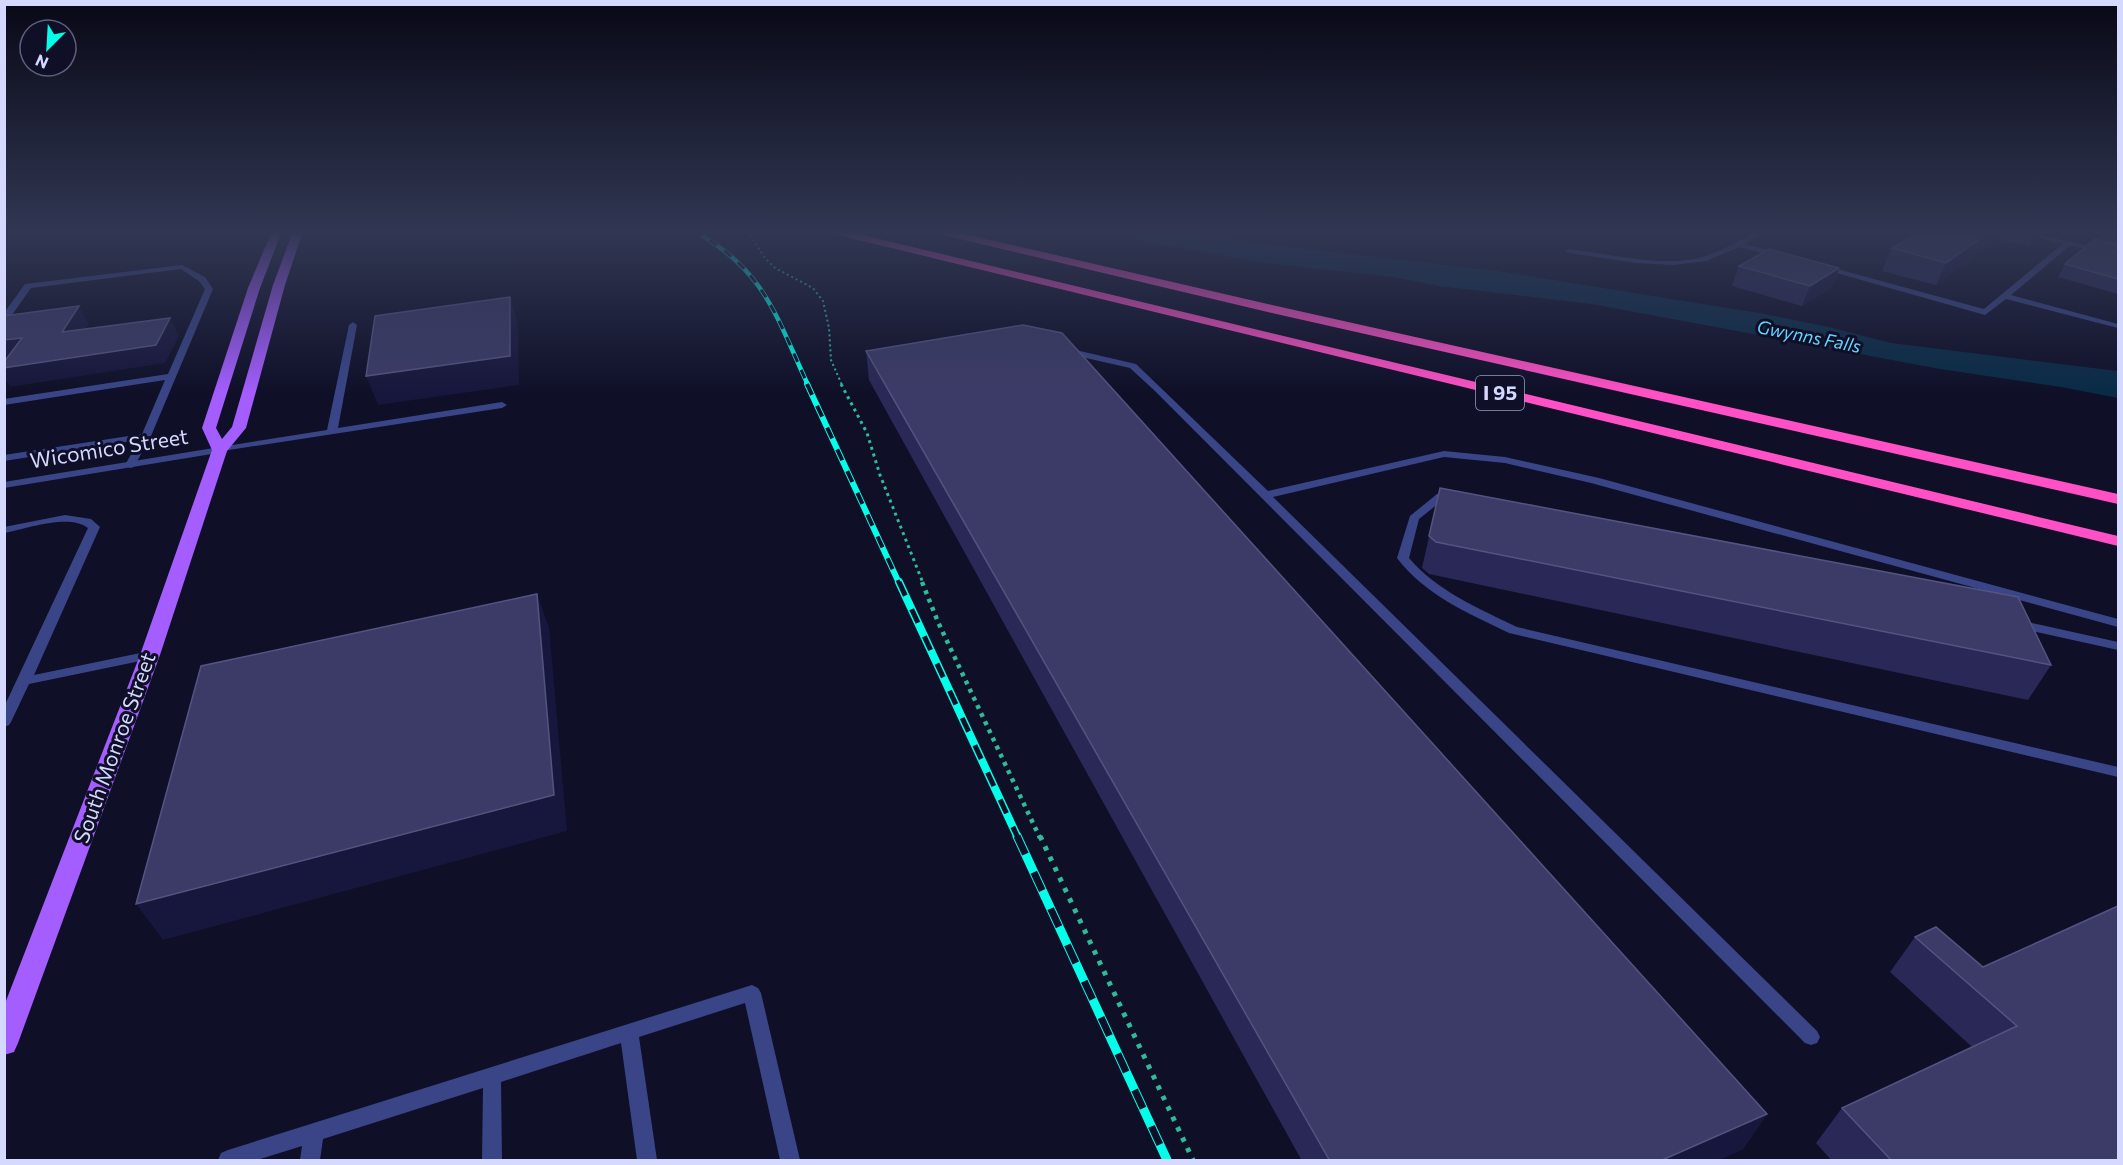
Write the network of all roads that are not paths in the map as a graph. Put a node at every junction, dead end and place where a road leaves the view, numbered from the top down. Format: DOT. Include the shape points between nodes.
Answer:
graph roads {
  1 [pos="33,285"];
  2 [pos="206,285"];
  3 [pos="255,285"];
  4 [pos="279,285"];
  5 [pos="1057,285"];
  6 [pos="1171,285"];
  7 [pos="1887,285"];
  8 [pos="2018,285"];
  9 [pos="2005,296"];
  10 [pos="4,320"];
  11 [pos="353,325"];
  12 [pos="2118,326"];
  13 [pos="1059,350"];
  14 [pos="172,376"];
  15 [pos="4,402"];
  16 [pos="502,405"];
  17 [pos="332,432"];
  18 [pos="146,436"];
  19 [pos="220,450"];
  20 [pos="4,458"];
  21 [pos="130,465"];
  22 [pos="4,486"];
  23 [pos="1463,493"];
  24 [pos="1266,495"];
  25 [pos="2116,499"];
  26 [pos="4,530"];
  27 [pos="2118,541"];
  28 [pos="2007,621"];
  29 [pos="2118,623"];
  30 [pos="2118,646"];
  31 [pos="150,655"];
  32 [pos="24,681"];
  33 [pos="4,722"];
  34 [pos="2118,772"];
  35 [pos="629,1032"];
  36 [pos="1811,1037"];
  37 [pos="4,1043"];
  38 [pos="492,1076"];
  39 [pos="314,1133"];
  40 [pos="228,1161"];
  41 [pos="310,1161"];
  42 [pos="492,1161"];
  43 [pos="646,1161"];
  44 [pos="790,1161"];
  1 -- 10 [label="street" via="28,286"];
  2 -- 14 [label="street" via="209,289"];
  3 -- 19 [label="main road" via="209,428"];
  4 -- 19 [label="main road, South Monroe Street" via="239,428"];
  5 -- 27 [label="highway, I 95"];
  6 -- 25 [label="highway, I 95"];
  7 -- 9 [label="street" via="1984,312"];
  8 -- 9 [label="street"];
  9 -- 12 [label="street"];
  11 -- 17 [label="street"];
  13 -- 24 [label="street" via="1132,366"];
  14 -- 15 [label="street"];
  14 -- 18 [label="street"];
  16 -- 17 [label="street, Wicomico Street"];
  17 -- 19 [label="street, Wicomico Street"];
  18 -- 20 [label="street"];
  18 -- 21 [label="street"];
  19 -- 21 [label="street, Wicomico Street"];
  19 -- 31 [label="main road, South Monroe Street"];
  21 -- 22 [label="street, Wicomico Street"];
  23 -- 34 [label="street" via="1441,496 1414,518 1403,558 1414,573 1464,606 1513,630"];
  24 -- 29 [label="street" via="1444,454 1474,455 1519,462"];
  24 -- 36 [label="street"];
  26 -- 32 [label="street" via="81,518 94,527"];
  28 -- 30 [label="street"];
  31 -- 32 [label="street"];
  31 -- 37 [label="main road, South Monroe Street"];
  32 -- 33 [label="street"];
  35 -- 38 [label="street"];
  35 -- 43 [label="street"];
  35 -- 44 [label="street" via="752,993"];
  38 -- 39 [label="street"];
  38 -- 42 [label="street"];
  39 -- 40 [label="street"];
  39 -- 41 [label="street"];
}
